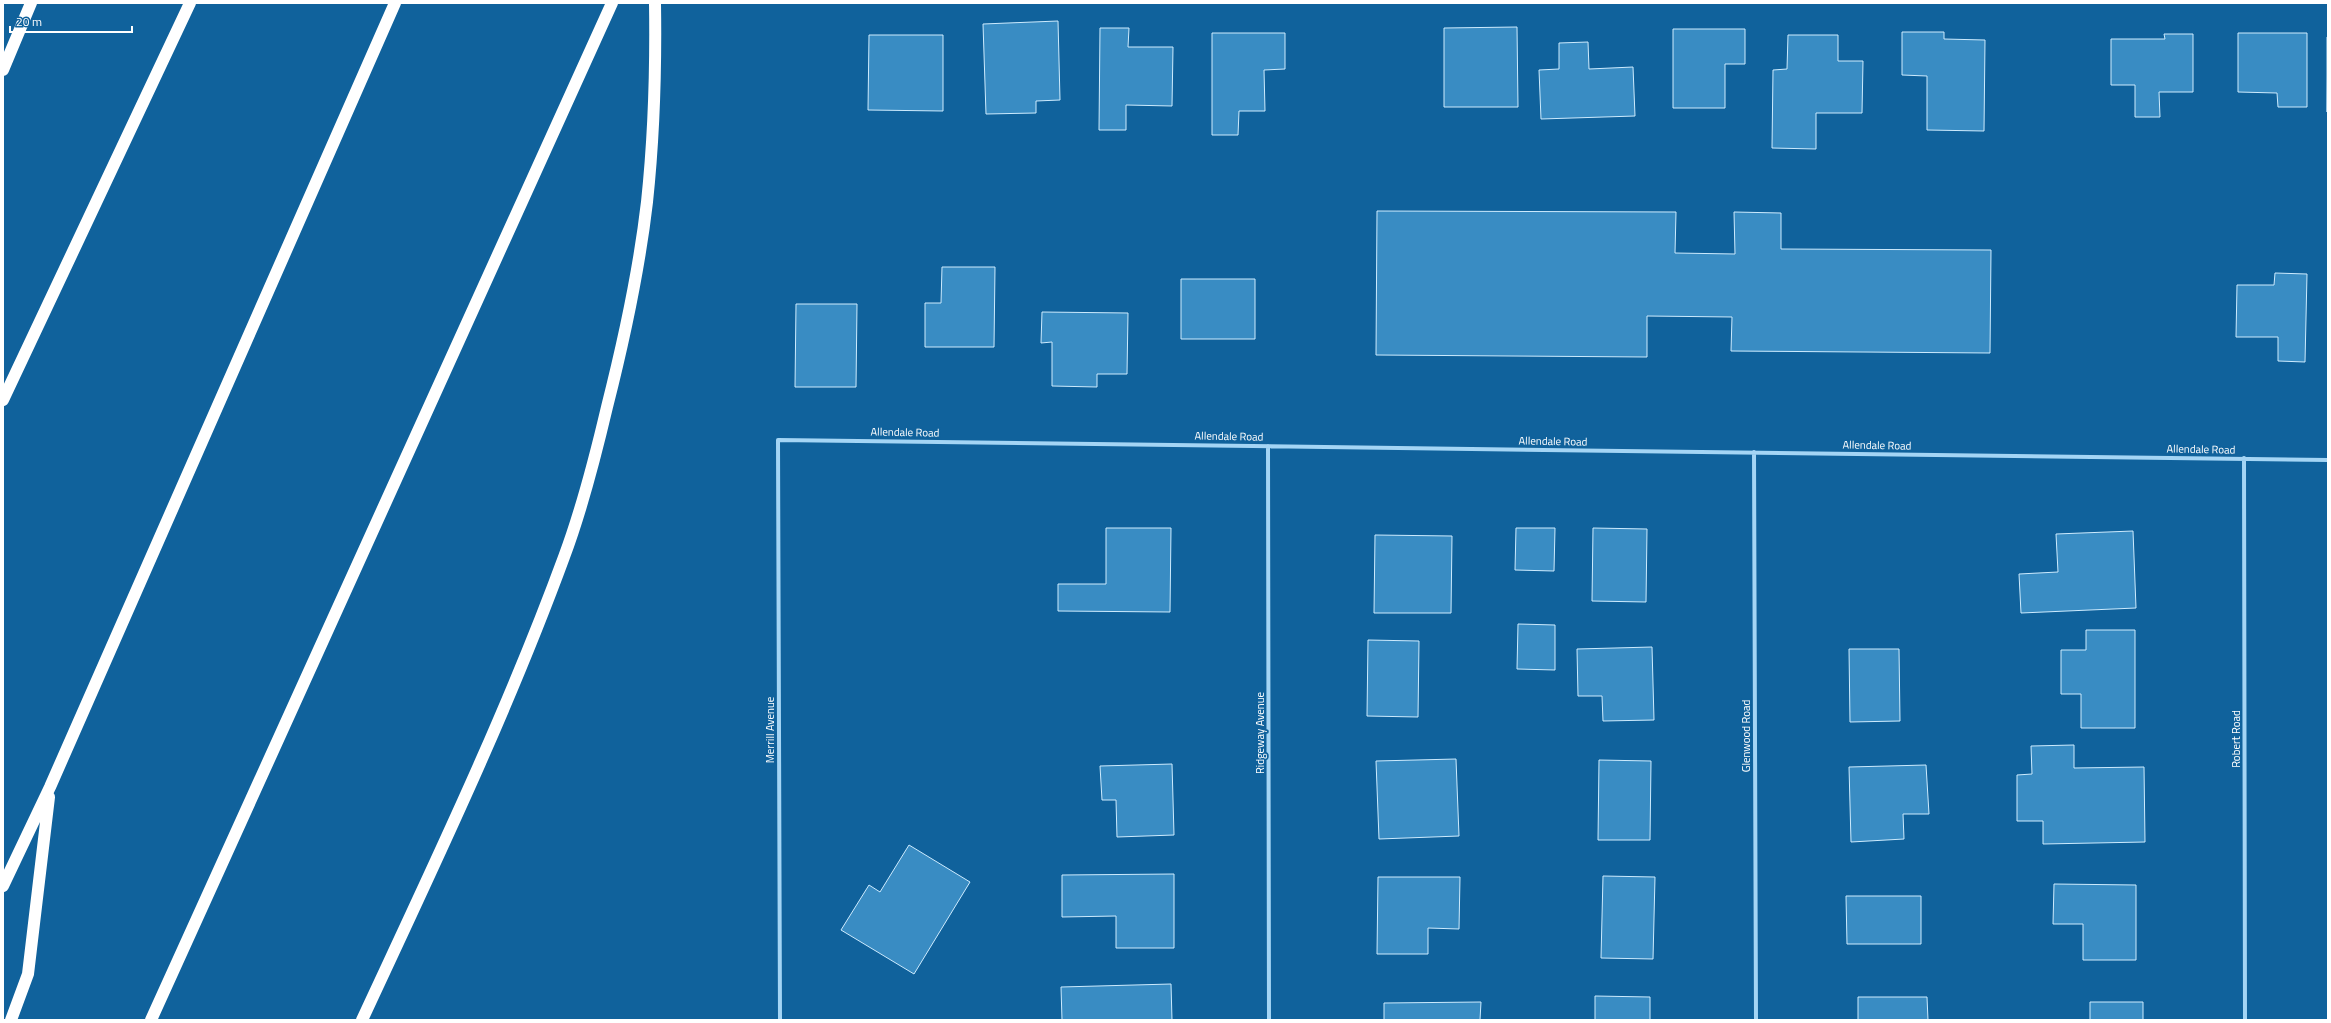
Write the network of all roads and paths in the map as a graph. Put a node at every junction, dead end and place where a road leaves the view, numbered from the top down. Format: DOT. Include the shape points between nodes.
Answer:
graph roads {
  1 [pos="31,3"];
  2 [pos="190,3"];
  3 [pos="395,3"];
  4 [pos="612,3"];
  5 [pos="655,3"];
  6 [pos="3,70"];
  7 [pos="3,400"];
  8 [pos="778,440"];
  9 [pos="1268,446"];
  10 [pos="1754,452"];
  11 [pos="2244,458"];
  12 [pos="2328,460"];
  13 [pos="50,787"];
  14 [pos="3,886"];
  15 [pos="11,1020"];
  16 [pos="151,1020"];
  17 [pos="362,1020"];
  18 [pos="780,1020"];
  19 [pos="1269,1020"];
  20 [pos="1756,1020"];
  21 [pos="2245,1020"];
  1 -- 6 [label="highway"];
  2 -- 7 [label="highway"];
  3 -- 13 [label="highway"];
  4 -- 16 [label="highway"];
  5 -- 17 [label="highway" via="647,202 633,286 594,460 565,555 491,740"];
  8 -- 9 [label="street, Allendale Road"];
  8 -- 18 [label="street, Merrill Avenue"];
  9 -- 10 [label="street, Allendale Road"];
  9 -- 19 [label="street, Ridgeway Avenue"];
  10 -- 11 [label="street, Allendale Road"];
  10 -- 20 [label="street, Glenwood Road"];
  11 -- 12 [label="street, Allendale Road"];
  11 -- 21 [label="street, Robert Road"];
  13 -- 14 [label="highway"];
  13 -- 15 [label="highway" via="28,974"];
}
